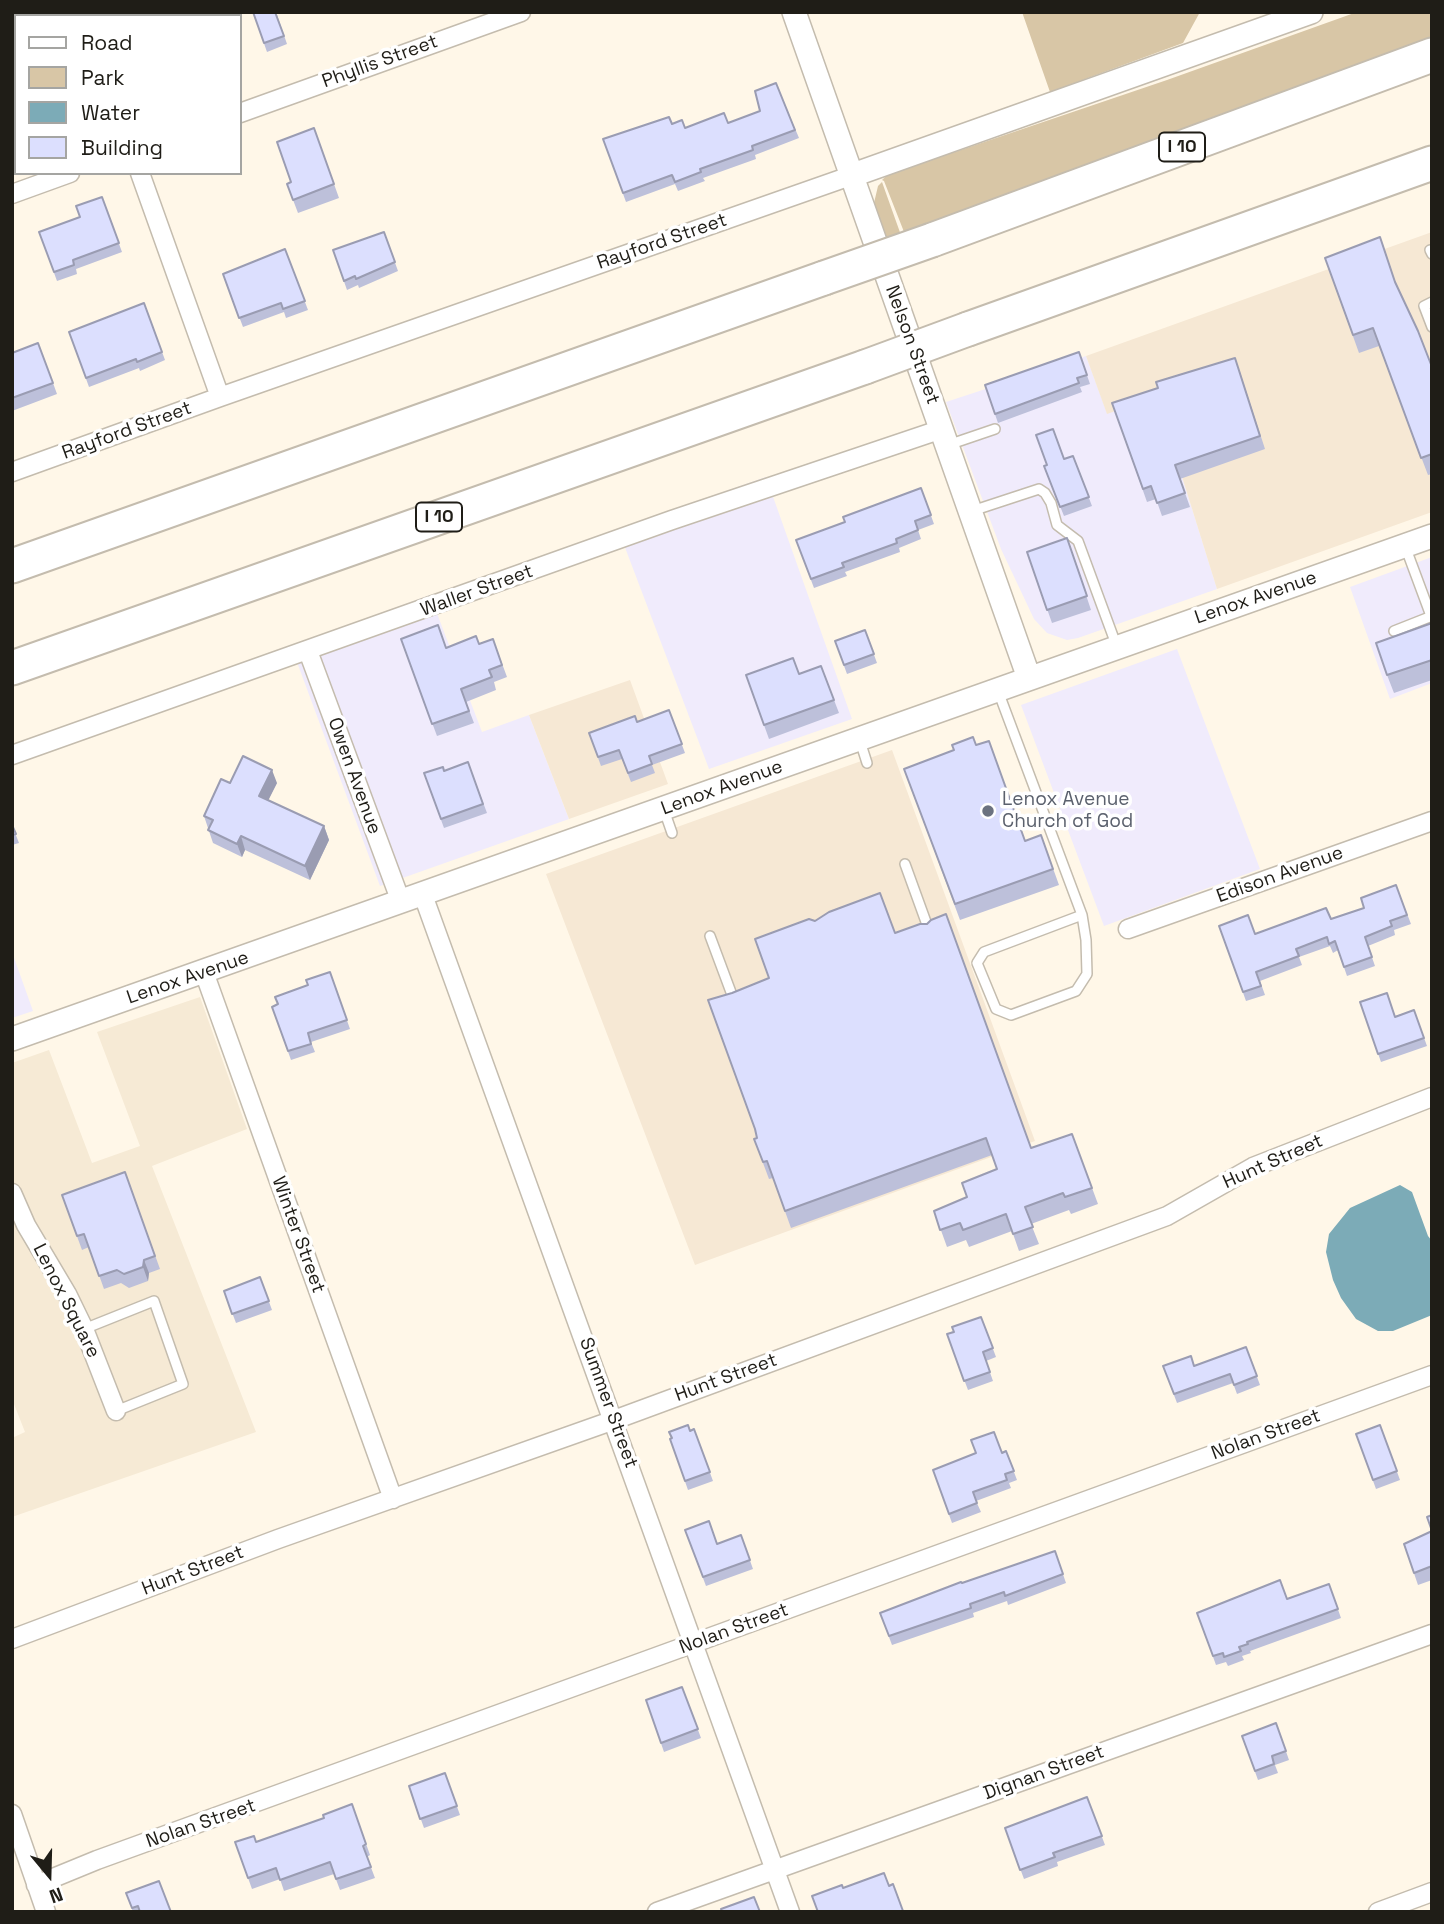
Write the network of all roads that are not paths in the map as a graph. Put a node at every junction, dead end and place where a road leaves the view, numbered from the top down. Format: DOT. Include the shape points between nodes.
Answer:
graph roads {
  1 [pos="521,12"];
  2 [pos="794,12"];
  3 [pos="1311,12"];
  4 [pos="1432,55"];
  5 [pos="242,112"];
  6 [pos="1432,163"];
  7 [pos="64,175"];
  8 [pos="141,175"];
  9 [pos="853,175"];
  10 [pos="12,194"];
  11 [pos="1432,302"];
  12 [pos="1432,327"];
  13 [pos="220,397"];
  14 [pos="995,429"];
  15 [pos="945,437"];
  16 [pos="12,472"];
  17 [pos="971,512"];
  18 [pos="1432,536"];
  19 [pos="1405,546"];
  20 [pos="12,566"];
  21 [pos="1431,616"];
  22 [pos="1394,631"];
  23 [pos="1117,647"];
  24 [pos="308,650"];
  25 [pos="12,668"];
  26 [pos="1029,678"];
  27 [pos="997,690"];
  28 [pos="859,739"];
  29 [pos="12,755"];
  30 [pos="867,763"];
  31 [pos="663,809"];
  32 [pos="1432,821"];
  33 [pos="672,833"];
  34 [pos="905,864"];
  35 [pos="423,895"];
  36 [pos="401,902"];
  37 [pos="1082,915"];
  38 [pos="1128,929"];
  39 [pos="930,935"];
  40 [pos="710,936"];
  41 [pos="204,972"];
  42 [pos="735,1004"];
  43 [pos="12,1039"];
  44 [pos="1432,1097"];
  45 [pos="12,1193"];
  46 [pos="84,1329"];
  47 [pos="1432,1375"];
  48 [pos="116,1410"];
  49 [pos="614,1420"];
  50 [pos="393,1499"];
  51 [pos="1432,1634"];
  52 [pos="12,1639"];
  53 [pos="695,1643"];
  54 [pos="12,1814"];
  55 [pos="775,1869"];
  56 [pos="36,1885"];
  57 [pos="1432,1892"];
  58 [pos="46,1912"];
  59 [pos="657,1912"];
  60 [pos="790,1912"];
  61 [pos="1378,1912"];
  1 -- 5 [label="street, Phyllis Street"];
  2 -- 9 [label="street, Nelson Street"];
  3 -- 9 [label="street, Rayford Street"];
  4 -- 20 [label="highway, I 10, bridge" via="932,240"];
  6 -- 25 [label="highway, I 10, bridge"];
  7 -- 10 [label="street"];
  8 -- 13 [label="street"];
  9 -- 13 [label="street, Rayford Street"];
  9 -- 15 [label="street, Nelson Street"];
  11 -- 12 [label="lane" via="1424,306"];
  13 -- 16 [label="street, Rayford Street"];
  14 -- 15 [label="lane"];
  15 -- 17 [label="street, Nelson Street"];
  15 -- 24 [label="street, Waller Street" via="684,516"];
  17 -- 23 [label="lane" via="1039,489 1045,493 1057,525 1079,541"];
  17 -- 26 [label="street, Nelson Street"];
  18 -- 19 [label="street, Lenox Avenue"];
  19 -- 21 [label="lane"];
  19 -- 23 [label="street, Lenox Avenue"];
  21 -- 22 [label="lane"];
  23 -- 26 [label="street, Lenox Avenue"];
  24 -- 29 [label="street, Waller Street"];
  24 -- 36 [label="street, Owen Avenue"];
  26 -- 27 [label="street, Lenox Avenue"];
  27 -- 28 [label="street, Lenox Avenue"];
  27 -- 37 [label="lane"];
  28 -- 30 [label="lane"];
  28 -- 31 [label="street, Lenox Avenue"];
  31 -- 33 [label="lane"];
  31 -- 35 [label="street, Lenox Avenue"];
  32 -- 38 [label="street, Edison Avenue"];
  34 -- 39 [label="lane"];
  35 -- 36 [label="street, Lenox Avenue"];
  35 -- 49 [label="street, Summer Street"];
  36 -- 41 [label="street, Lenox Avenue"];
  37 -- 37 [label="lane" via="1087,974 1076,991 1011,1015 996,1009 977,963 984,951"];
  40 -- 42 [label="lane"];
  41 -- 43 [label="street, Lenox Avenue"];
  41 -- 50 [label="street, Winter Street"];
  44 -- 49 [label="street, Hunt Street" via="1254,1167 1167,1216"];
  45 -- 46 [label="street, Lenox Square"];
  46 -- 48 [label="street, Lenox Square"];
  46 -- 48 [label="lane" via="154,1301 183,1384"];
  47 -- 53 [label="street, Nolan Street"];
  49 -- 50 [label="street, Hunt Street"];
  49 -- 53 [label="street, Summer Street"];
  50 -- 52 [label="street, Hunt Street"];
  51 -- 55 [label="street, Dignan Street"];
  53 -- 55 [label="street, Summer Street"];
  53 -- 56 [label="street, Nolan Street"];
  54 -- 56 [label="street"];
  55 -- 59 [label="street, Dignan Street"];
  55 -- 60 [label="street, Summer Street"];
  56 -- 58 [label="street"];
  57 -- 61 [label="street"];
}
